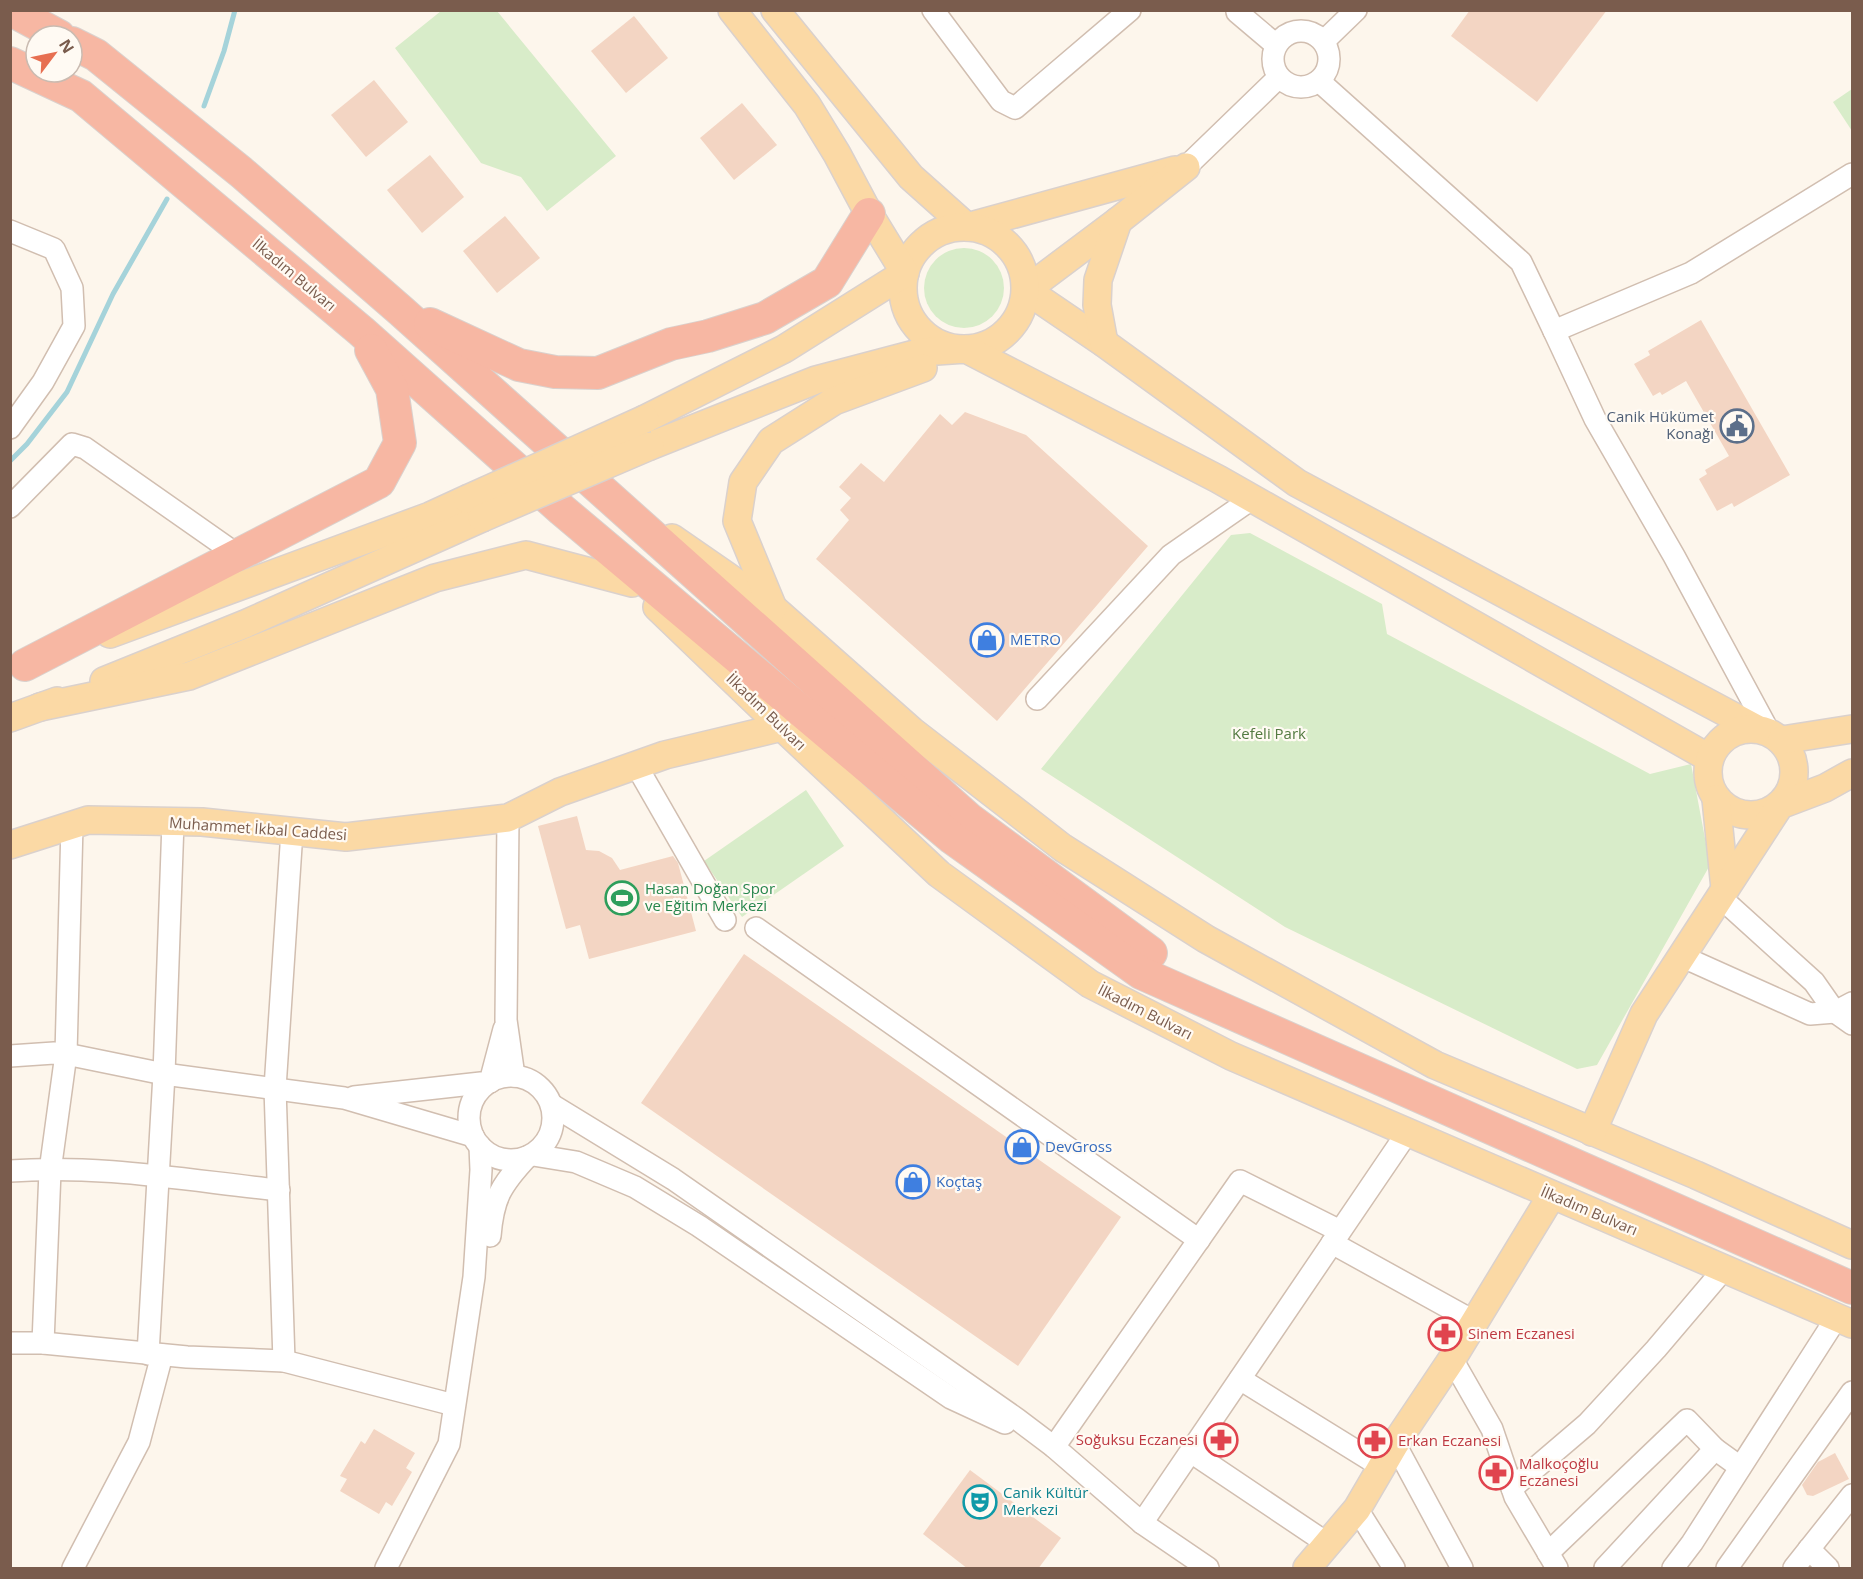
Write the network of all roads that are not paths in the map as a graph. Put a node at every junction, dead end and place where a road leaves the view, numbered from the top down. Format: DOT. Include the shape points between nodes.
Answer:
graph roads {
  1 [pos="11,10"];
  2 [pos="732,10"];
  3 [pos="775,10"];
  4 [pos="933,10"];
  5 [pos="1130,10"];
  6 [pos="1356,10"];
  7 [pos="1237,11"];
  8 [pos="37,24"];
  9 [pos="1324,41"];
  10 [pos="1276,45"];
  11 [pos="84,49"];
  12 [pos="10,63"];
  13 [pos="1279,77"];
  14 [pos="1319,81"];
  15 [pos="1186,167"];
  16 [pos="1850,182"];
  17 [pos="869,214"];
  18 [pos="1118,221"];
  19 [pos="967,227"];
  20 [pos="10,231"];
  21 [pos="905,273"];
  22 [pos="1026,290"];
  23 [pos="400,310"];
  24 [pos="361,331"];
  25 [pos="1554,331"];
  26 [pos="1104,343"];
  27 [pos="966,349"];
  28 [pos="10,428"];
  29 [pos="596,485"];
  30 [pos="1252,498"];
  31 [pos="10,507"];
  32 [pos="475,508"];
  33 [pos="562,510"];
  34 [pos="239,555"];
  35 [pos="632,583"];
  36 [pos="773,608"];
  37 [pos="18,667"];
  38 [pos="1036,699"];
  39 [pos="40,707"];
  40 [pos="10,718"];
  41 [pos="782,727"];
  42 [pos="1852,729"];
  43 [pos="1769,734"];
  44 [pos="1709,758"];
  45 [pos="636,765"];
  46 [pos="1852,772"];
  47 [pos="1716,798"];
  48 [pos="1780,805"];
  49 [pos="508,818"];
  50 [pos="173,822"];
  51 [pos="72,825"];
  52 [pos="961,828"];
  53 [pos="292,831"];
  54 [pos="10,845"];
  55 [pos="1722,893"];
  56 [pos="725,920"];
  57 [pos="756,928"];
  58 [pos="1681,956"];
  59 [pos="1844,1007"];
  60 [pos="506,1020"];
  61 [pos="1852,1024"];
  62 [pos="66,1054"];
  63 [pos="10,1056"];
  64 [pos="164,1074"];
  65 [pos="514,1076"];
  66 [pos="490,1082"];
  67 [pos="275,1088"];
  68 [pos="344,1098"];
  69 [pos="552,1105"];
  70 [pos="1592,1131"];
  71 [pos="1407,1133"];
  72 [pos="476,1141"];
  73 [pos="530,1156"];
  74 [pos="10,1171"];
  75 [pos="50,1171"];
  76 [pos="157,1177"];
  77 [pos="279,1190"];
  78 [pos="1552,1195"];
  79 [pos="1336,1237"];
  80 [pos="1199,1240"];
  81 [pos="1852,1245"];
  82 [pos="1852,1267"];
  83 [pos="1724,1269"];
  84 [pos="1852,1288"];
  85 [pos="1845,1320"];
  86 [pos="1475,1322"];
  87 [pos="43,1343"];
  88 [pos="10,1344"];
  89 [pos="155,1354"];
  90 [pos="1452,1359"];
  91 [pos="284,1361"];
  92 [pos="1240,1379"];
  93 [pos="1852,1392"];
  94 [pos="454,1405"];
  95 [pos="451,1432"];
  96 [pos="1054,1447"];
  97 [pos="1714,1449"];
  98 [pos="1191,1452"];
  99 [pos="1389,1456"];
  100 [pos="1740,1467"];
  101 [pos="1512,1488"];
  102 [pos="1852,1494"];
  103 [pos="1357,1509"];
  104 [pos="1143,1523"];
  105 [pos="1328,1544"];
  106 [pos="1809,1549"];
  107 [pos="1553,1561"];
  108 [pos="73,1569"];
  109 [pos="386,1569"];
  110 [pos="1209,1569"];
  111 [pos="1307,1569"];
  112 [pos="1394,1569"];
  113 [pos="1462,1569"];
  114 [pos="1605,1569"];
  115 [pos="1673,1569"];
  116 [pos="1727,1569"];
  117 [pos="1794,1569"];
  118 [pos="1828,1569"];
  1 -- 8 [label="highway"];
  2 -- 17 [label="main road" via="807,105"];
  3 -- 19 [label="main road" via="911,177"];
  4 -- 5 [label="street" via="1001,101 1015,108"];
  6 -- 9 [label="street"];
  7 -- 10 [label="street"];
  9 -- 10 [label="street" via="1315,34 1293,31"];
  9 -- 14 [label="street" via="1330,63"];
  10 -- 13 [label="street" via="1274,67"];
  11 -- 23 [label="highway, İlkadım Bulvarı" via="241,172"];
  12 -- 24 [label="highway, İlkadım Bulvarı" via="81,96"];
  13 -- 14 [label="street" via="1298,87 1309,87"];
  13 -- 15 [label="street"];
  14 -- 25 [label="street" via="1521,262"];
  15 -- 18 [label="main road"];
  15 -- 19 [label="main road"];
  16 -- 25 [label="street" via="1691,273"];
  17 -- 21 [label="main road"];
  17 -- 23 [label="highway" via="827,282 765,318 671,344 598,373 555,372 519,365"];
  18 -- 22 [label="main road"];
  18 -- 26 [label="main road" via="1098,280 1097,305"];
  19 -- 21 [label="main road" via="946,230 928,239 914,254"];
  19 -- 22 [label="main road" via="1002,240 1015,254"];
  20 -- 28 [label="street" via="54,249 72,288 74,326 44,382"];
  21 -- 27 [label="main road" via="907,310 917,326 948,347"];
  21 -- 32 [label="main road, bridge" via="784,349"];
  22 -- 26 [label="main road"];
  22 -- 27 [label="main road" via="1014,324 1001,337"];
  23 -- 29 [label="highway, İlkadım Bulvarı"];
  24 -- 33 [label="highway, İlkadım Bulvarı"];
  24 -- 34 [label="highway" via="392,389 400,443 379,482"];
  25 -- 43 [label="street" via="1595,419"];
  26 -- 43 [label="main road" via="1297,483"];
  27 -- 30 [label="main road"];
  27 -- 32 [label="main road, bridge" via="922,352 816,380 650,446"];
  27 -- 36 [label="main road" via="834,401 771,441 743,482 737,521"];
  29 -- 36 [label="main road, İlkadım Bulvarı"];
  29 -- 52 [label="highway, İlkadım Bulvarı"];
  30 -- 38 [label="street" via="1171,555"];
  30 -- 44 [label="main road"];
  31 -- 34 [label="street" via="72,444 85,447"];
  32 -- 37 [label="main road" via="430,516"];
  32 -- 39 [label="main road" via="245,624"];
  33 -- 35 [label="main road, İlkadım Bulvarı"];
  33 -- 52 [label="highway, İlkadım Bulvarı"];
  34 -- 37 [label="highway"];
  35 -- 39 [label="main road" via="526,555 435,579 189,676"];
  35 -- 41 [label="main road, İlkadım Bulvarı"];
  36 -- 70 [label="main road, İlkadım Bulvarı" via="912,730 1063,848 1206,939 1435,1065"];
  39 -- 40 [label="main road"];
  41 -- 45 [label="main road, Muhammet İkbal Caddesi"];
  41 -- 71 [label="main road, İlkadım Bulvarı" via="939,874 1090,984 1231,1056"];
  42 -- 43 [label="main road"];
  43 -- 44 [label="main road" via="1741,729 1727,735"];
  43 -- 48 [label="main road" via="1790,752 1794,766 1789,794"];
  44 -- 47 [label="main road" via="1708,779"];
  45 -- 49 [label="main road, Muhammet İkbal Caddesi" via="560,792"];
  45 -- 56 [label="street"];
  46 -- 48 [label="main road" via="1825,788"];
  47 -- 48 [label="main road" via="1727,808 1754,816"];
  47 -- 55 [label="main road"];
  48 -- 55 [label="main road"];
  49 -- 53 [label="main road, Muhammet İkbal Caddesi" via="346,837"];
  49 -- 60 [label="street"];
  50 -- 51 [label="main road, Muhammet İkbal Caddesi" via="88,820"];
  50 -- 53 [label="main road, Muhammet İkbal Caddesi"];
  50 -- 64 [label="street"];
  51 -- 54 [label="main road, Muhammet İkbal Caddesi"];
  51 -- 62 [label="street"];
  52 -- 82 [label="highway, İlkadım Bulvarı" via="1164,963"];
  52 -- 84 [label="highway, İlkadım Bulvarı" via="1141,973"];
  53 -- 67 [label="street"];
  55 -- 58 [label="main road"];
  55 -- 59 [label="street"];
  57 -- 80 [label="street"];
  58 -- 59 [label="street" via="1810,1014"];
  58 -- 70 [label="main road" via="1644,1014"];
  59 -- 61 [label="street"];
  60 -- 65 [label="street"];
  60 -- 66 [label="street"];
  62 -- 63 [label="street"];
  62 -- 64 [label="street"];
  62 -- 75 [label="street"];
  64 -- 67 [label="street"];
  64 -- 76 [label="street"];
  65 -- 66 [label="street"];
  65 -- 69 [label="street" via="537,1084"];
  66 -- 68 [label="street"];
  66 -- 72 [label="street" via="480,1089 470,1112"];
  67 -- 68 [label="street"];
  67 -- 77 [label="street"];
  68 -- 72 [label="street"];
  69 -- 73 [label="street" via="551,1133 544,1146"];
  69 -- 96 [label="street" via="673,1179"];
  70 -- 81 [label="main road, İlkadım Bulvarı"];
  71 -- 78 [label="main road, İlkadım Bulvarı"];
  71 -- 79 [label="street"];
  72 -- 73 [label="street" via="505,1160"];
  72 -- 94 [label="street" via="481,1170 474,1277"];
  73 -- 95 [label="street" via="506,1180 492,1211 471,1383"];
  73 -- 96 [label="street" via="576,1162 635,1186 951,1398"];
  74 -- 75 [label="street"];
  75 -- 76 [label="street"];
  75 -- 87 [label="street"];
  76 -- 77 [label="street"];
  76 -- 89 [label="street"];
  77 -- 91 [label="street"];
  78 -- 83 [label="main road, İlkadım Bulvarı"];
  78 -- 86 [label="main road"];
  79 -- 80 [label="street" via="1240,1181"];
  79 -- 86 [label="street"];
  79 -- 92 [label="street"];
  80 -- 96 [label="street"];
  83 -- 85 [label="main road, İlkadım Bulvarı"];
  83 -- 101 [label="street" via="1587,1424"];
  85 -- 100 [label="street"];
  86 -- 90 [label="main road"];
  87 -- 88 [label="street"];
  87 -- 89 [label="street"];
  89 -- 91 [label="street"];
  89 -- 108 [label="street" via="139,1442"];
  90 -- 99 [label="main road"];
  90 -- 101 [label="street" via="1492,1429"];
  91 -- 94 [label="street"];
  92 -- 98 [label="street"];
  92 -- 99 [label="street"];
  93 -- 116 [label="street"];
  94 -- 95 [label="street"];
  95 -- 109 [label="street" via="449,1444"];
  96 -- 104 [label="street"];
  97 -- 100 [label="street"];
  97 -- 107 [label="street" via="1687,1420"];
  97 -- 114 [label="street"];
  98 -- 104 [label="street"];
  98 -- 105 [label="street"];
  99 -- 103 [label="main road"];
  99 -- 113 [label="street"];
  100 -- 115 [label="street"];
  101 -- 107 [label="street"];
  102 -- 106 [label="street"];
  103 -- 105 [label="main road"];
  103 -- 112 [label="street"];
  104 -- 110 [label="street"];
  105 -- 111 [label="main road"];
  106 -- 117 [label="street"];
  106 -- 118 [label="street"];
}
